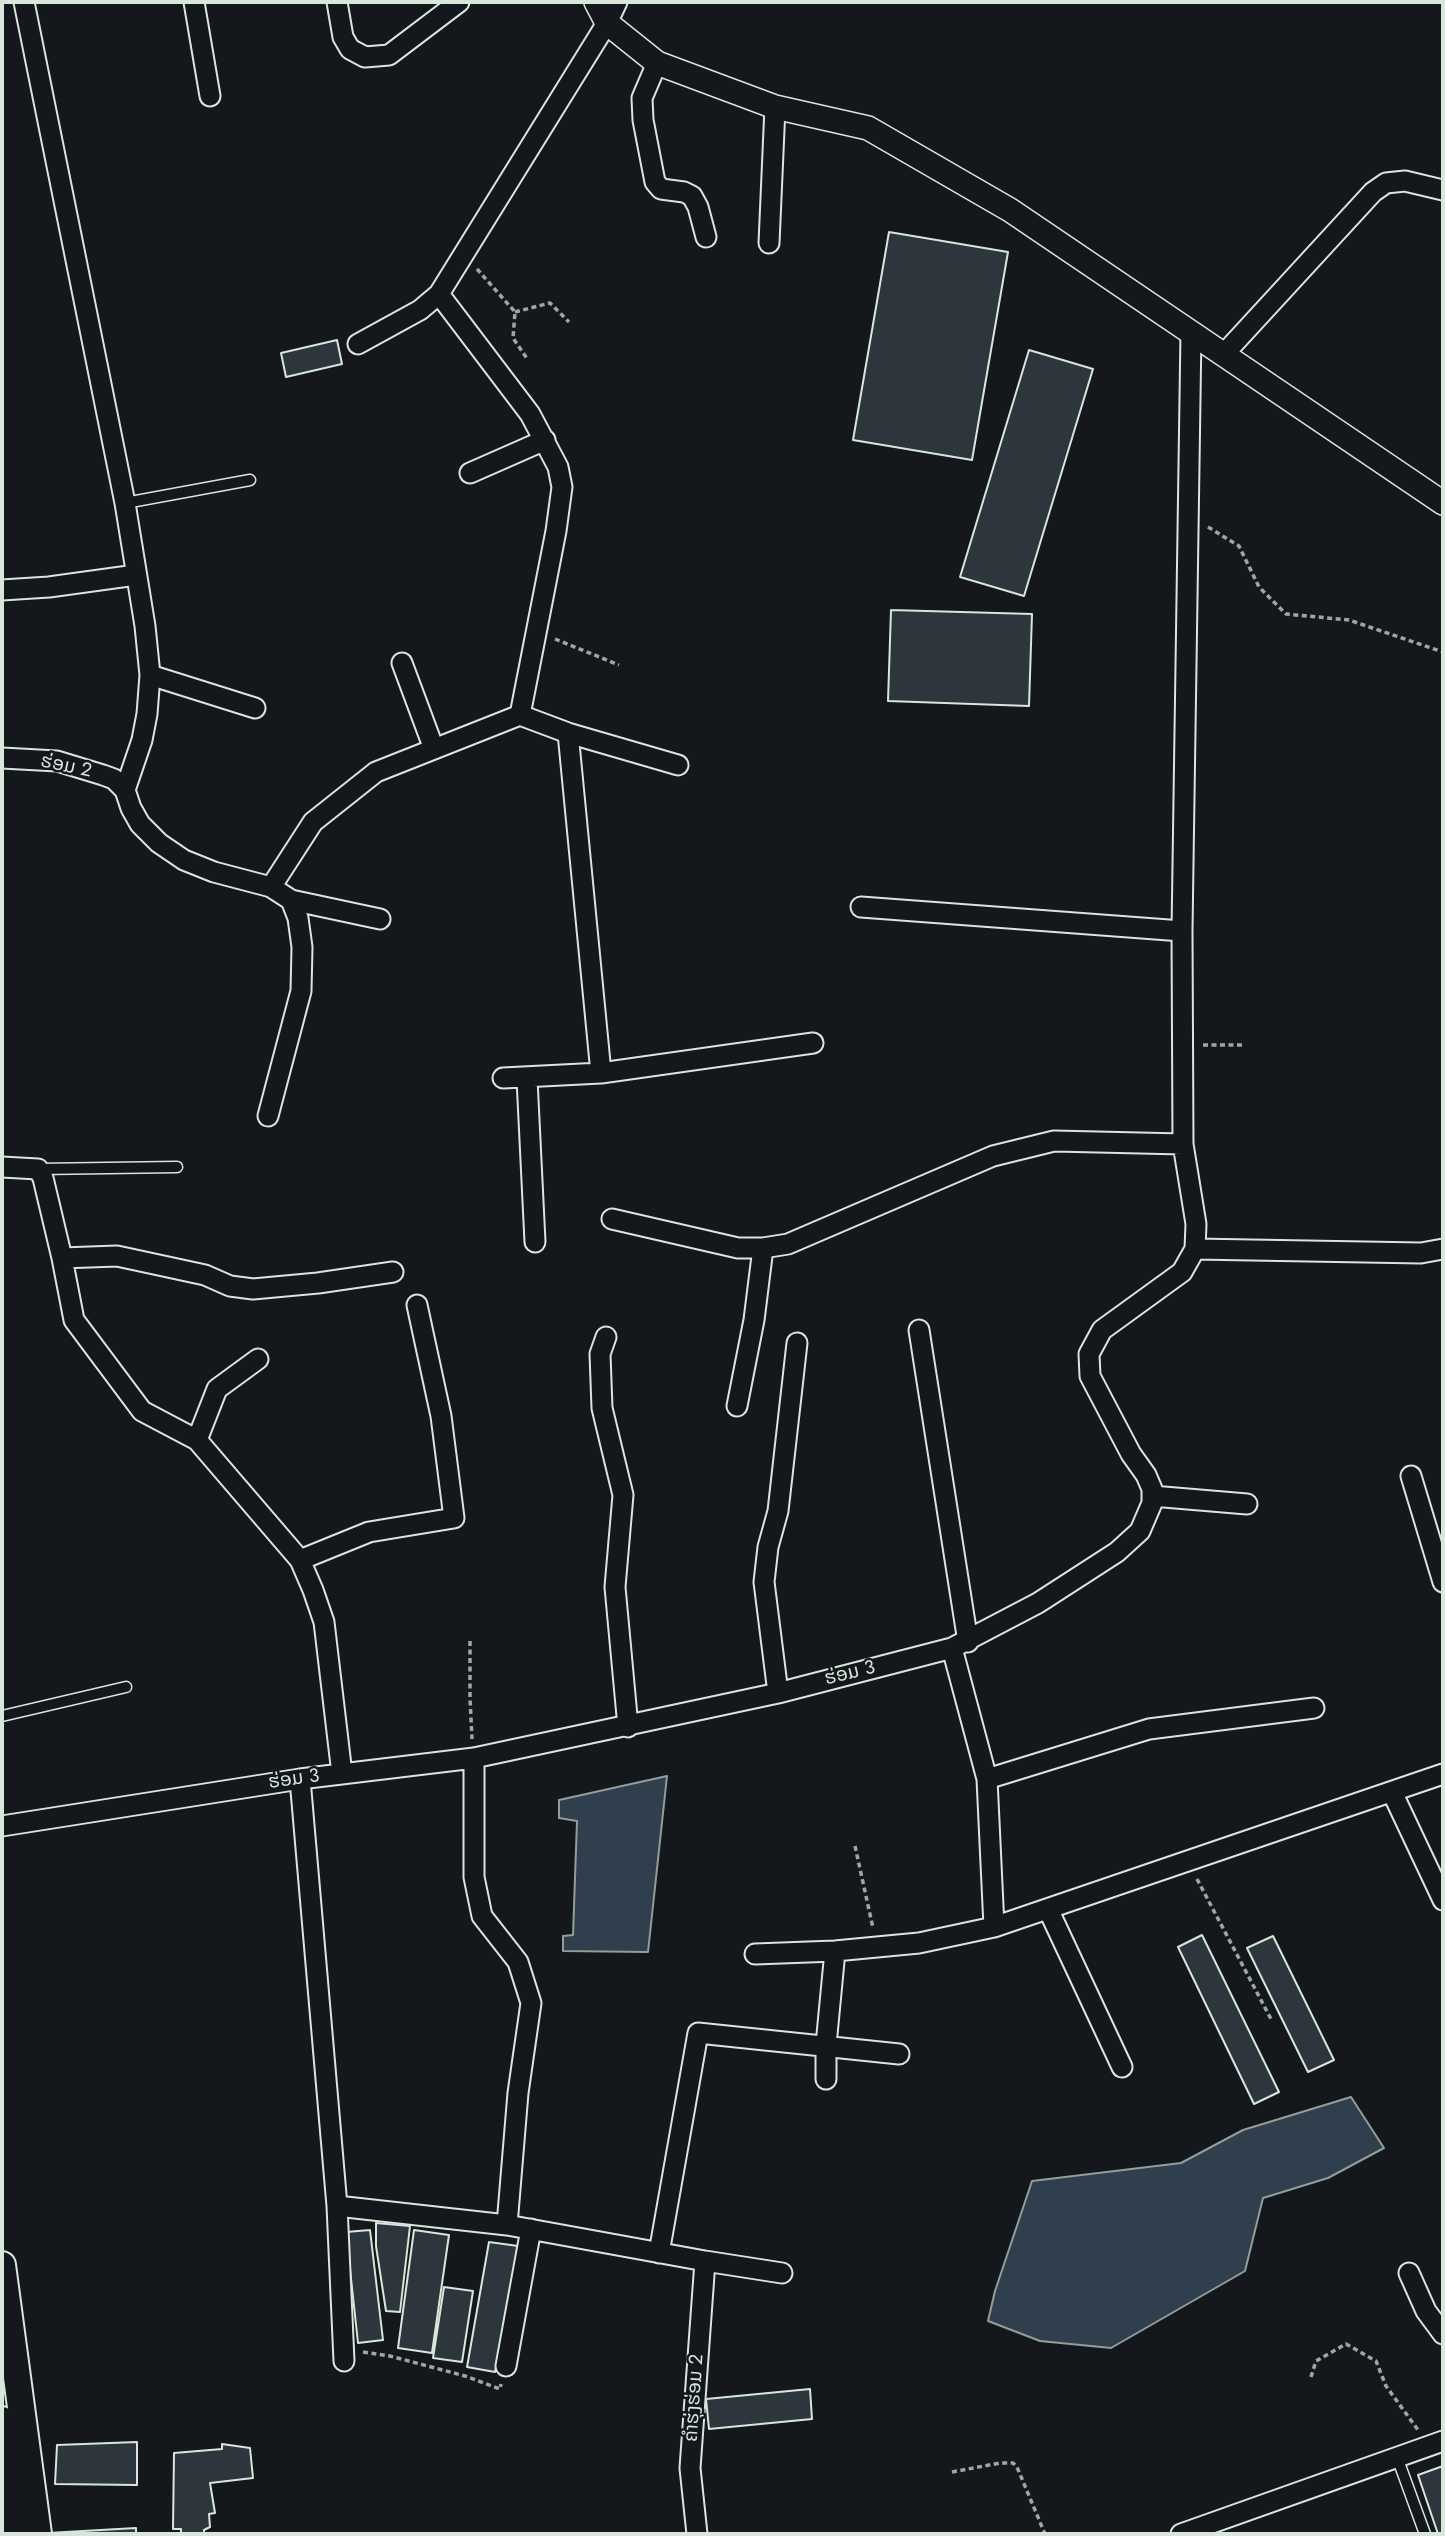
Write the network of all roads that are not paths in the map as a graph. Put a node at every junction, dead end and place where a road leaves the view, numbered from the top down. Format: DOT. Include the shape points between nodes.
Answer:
graph roads {
  1 [pos="23,2"];
  2 [pos="194,2"];
  3 [pos="337,2"];
  4 [pos="459,2"];
  5 [pos="596,2"];
  6 [pos="617,2"];
  7 [pos="607,23"];
  8 [pos="657,63"];
  9 [pos="210,96"];
  10 [pos="775,107"];
  11 [pos="1443,190"];
  12 [pos="706,237"];
  13 [pos="769,243"];
  14 [pos="439,294"];
  15 [pos="1191,332"];
  16 [pos="358,344"];
  17 [pos="1224,354"];
  18 [pos="545,440"];
  19 [pos="470,473"];
  20 [pos="250,480"];
  21 [pos="125,503"];
  22 [pos="1443,503"];
  23 [pos="136,575"];
  24 [pos="2,590"];
  25 [pos="402,663"];
  26 [pos="150,675"];
  27 [pos="255,708"];
  28 [pos="520,715"];
  29 [pos="568,733"];
  30 [pos="434,749"];
  31 [pos="2,758"];
  32 [pos="678,765"];
  33 [pos="125,790"];
  34 [pos="271,887"];
  35 [pos="291,900"];
  36 [pos="861,907"];
  37 [pos="380,919"];
  38 [pos="1182,931"];
  39 [pos="813,1044"];
  40 [pos="601,1073"];
  41 [pos="503,1078"];
  42 [pos="527,1079"];
  43 [pos="268,1116"];
  44 [pos="1183,1144"];
  45 [pos="2,1167"];
  46 [pos="177,1167"];
  47 [pos="38,1169"];
  48 [pos="612,1220"];
  49 [pos="535,1242"];
  50 [pos="763,1248"];
  51 [pos="1195,1249"];
  52 [pos="1443,1249"];
  53 [pos="62,1258"];
  54 [pos="393,1272"];
  55 [pos="417,1305"];
  56 [pos="919,1330"];
  57 [pos="606,1337"];
  58 [pos="797,1343"];
  59 [pos="258,1359"];
  60 [pos="737,1406"];
  61 [pos="197,1440"];
  62 [pos="1411,1476"];
  63 [pos="1152,1496"];
  64 [pos="1247,1504"];
  65 [pos="300,1560"];
  66 [pos="1443,1582"];
  67 [pos="960,1645"];
  68 [pos="126,1688"];
  69 [pos="778,1693"];
  70 [pos="1314,1708"];
  71 [pos="2,1716"];
  72 [pos="628,1727"];
  73 [pos="474,1758"];
  74 [pos="342,1774"];
  75 [pos="1443,1774"];
  76 [pos="300,1779"];
  77 [pos="987,1779"];
  78 [pos="1392,1792"];
  79 [pos="2,1826"];
  80 [pos="1443,1900"];
  81 [pos="1048,1909"];
  82 [pos="994,1927"];
  83 [pos="835,1951"];
  84 [pos="755,1954"];
  85 [pos="826,2045"];
  86 [pos="899,2054"];
  87 [pos="1122,2067"];
  88 [pos="826,2079"];
  89 [pos="337,2206"];
  90 [pos="507,2225"];
  91 [pos="531,2229"];
  92 [pos="659,2253"];
  93 [pos="705,2262"];
  94 [pos="2,2266"];
  95 [pos="782,2273"];
  96 [pos="1409,2273"];
  97 [pos="1443,2334"];
  98 [pos="344,2355"];
  99 [pos="506,2366"];
  100 [pos="2,2420"];
  101 [pos="1436,2443"];
  102 [pos="1397,2457"];
  103 [pos="18,2532"];
  104 [pos="697,2534"];
  105 [pos="1181,2534"];
  106 [pos="1424,2534"];
  1 -- 21 [label="street"];
  2 -- 9 [label="street"];
  3 -- 4 [label="street" via="343,37 350,49 365,57 389,54"];
  5 -- 7 [label="street"];
  6 -- 7 [label="street"];
  7 -- 8 [label="street"];
  7 -- 14 [label="street"];
  8 -- 10 [label="street"];
  8 -- 12 [label="street" via="642,98 655,182 661,189 692,196"];
  10 -- 13 [label="street"];
  10 -- 15 [label="street" via="869,128 1010,210"];
  11 -- 17 [label="street" via="1405,181 1386,183 1373,192"];
  14 -- 16 [label="street"];
  14 -- 18 [label="street"];
  15 -- 17 [label="street"];
  15 -- 38 [label="street"];
  17 -- 22 [label="street"];
  18 -- 19 [label="street"];
  18 -- 28 [label="street" via="562,487"];
  20 -- 21 [label="lane"];
  21 -- 23 [label="street"];
  23 -- 24 [label="street"];
  23 -- 26 [label="street"];
  25 -- 30 [label="street"];
  26 -- 27 [label="street"];
  26 -- 33 [label="street" via="142,740"];
  28 -- 29 [label="street"];
  28 -- 30 [label="street"];
  29 -- 32 [label="street"];
  29 -- 40 [label="street"];
  30 -- 34 [label="street" via="376,772 324,812"];
  31 -- 33 [label="street, ຮ່ອມ 2" via="57,761 114,779"];
  33 -- 34 [label="street" via="140,824 184,860"];
  34 -- 35 [label="street"];
  35 -- 37 [label="street"];
  35 -- 43 [label="street" via="302,947 301,991"];
  36 -- 38 [label="street"];
  38 -- 44 [label="street"];
  39 -- 40 [label="street"];
  40 -- 42 [label="street"];
  41 -- 42 [label="street"];
  42 -- 49 [label="street"];
  44 -- 50 [label="street" via="1054,1141 993,1156 788,1244"];
  44 -- 51 [label="street" via="1196,1224"];
  45 -- 47 [label="street"];
  46 -- 47 [label="lane"];
  47 -- 53 [label="street"];
  48 -- 50 [label="street" via="738,1248"];
  50 -- 60 [label="street"];
  51 -- 52 [label="street" via="1421,1253"];
  51 -- 63 [label="street" via="1182,1272 1102,1330 1089,1354 1090,1376 1146,1475"];
  53 -- 54 [label="street" via="117,1256 253,1289"];
  53 -- 61 [label="street" via="74,1320 142,1411"];
  55 -- 65 [label="street" via="441,1416 454,1518 369,1532"];
  56 -- 67 [label="street"];
  57 -- 72 [label="street" via="600,1354 602,1408 623,1495 615,1587"];
  58 -- 69 [label="street" via="778,1511 764,1582"];
  59 -- 61 [label="street" via="217,1389"];
  61 -- 65 [label="street"];
  62 -- 66 [label="street"];
  63 -- 64 [label="street"];
  63 -- 67 [label="street, ຮ່ອມ 3" via="1140,1531 1117,1552 1038,1603"];
  65 -- 74 [label="street" via="324,1622"];
  67 -- 69 [label="street, ຮ່ອມ 3"];
  67 -- 77 [label="street"];
  68 -- 71 [label="lane"];
  69 -- 72 [label="street, ຮ່ອມ 3"];
  70 -- 77 [label="street" via="1149,1729"];
  72 -- 73 [label="street, ຮ່ອມ 3"];
  73 -- 74 [label="street, ຮ່ອມ 3"];
  73 -- 90 [label="street" via="474,1877 482,1916 518,1962 531,2003"];
  74 -- 76 [label="street, ຮ່ອມ 3"];
  75 -- 78 [label="street"];
  76 -- 79 [label="street, ຮ່ອມ 3"];
  76 -- 89 [label="street"];
  77 -- 82 [label="street"];
  78 -- 80 [label="street"];
  78 -- 81 [label="street"];
  81 -- 82 [label="street"];
  81 -- 87 [label="street"];
  82 -- 83 [label="street" via="919,1942"];
  83 -- 84 [label="street"];
  83 -- 85 [label="street"];
  85 -- 86 [label="street"];
  85 -- 88 [label="street"];
  85 -- 92 [label="street" via="698,2033"];
  89 -- 90 [label="street"];
  89 -- 98 [label="street"];
  90 -- 91 [label="street"];
  91 -- 92 [label="street"];
  91 -- 99 [label="street"];
  92 -- 93 [label="street"];
  93 -- 95 [label="street"];
  93 -- 104 [label="street, ຄໍາຮຸ່ງຮ່ອມ 2" via="690,2468"];
  94 -- 103 [label="main road"];
  96 -- 97 [label="street" via="1426,2311"];
  100 -- 103 [label="main road"];
  101 -- 102 [label="street"];
  102 -- 105 [label="street"];
  102 -- 106 [label="lane"];
}
